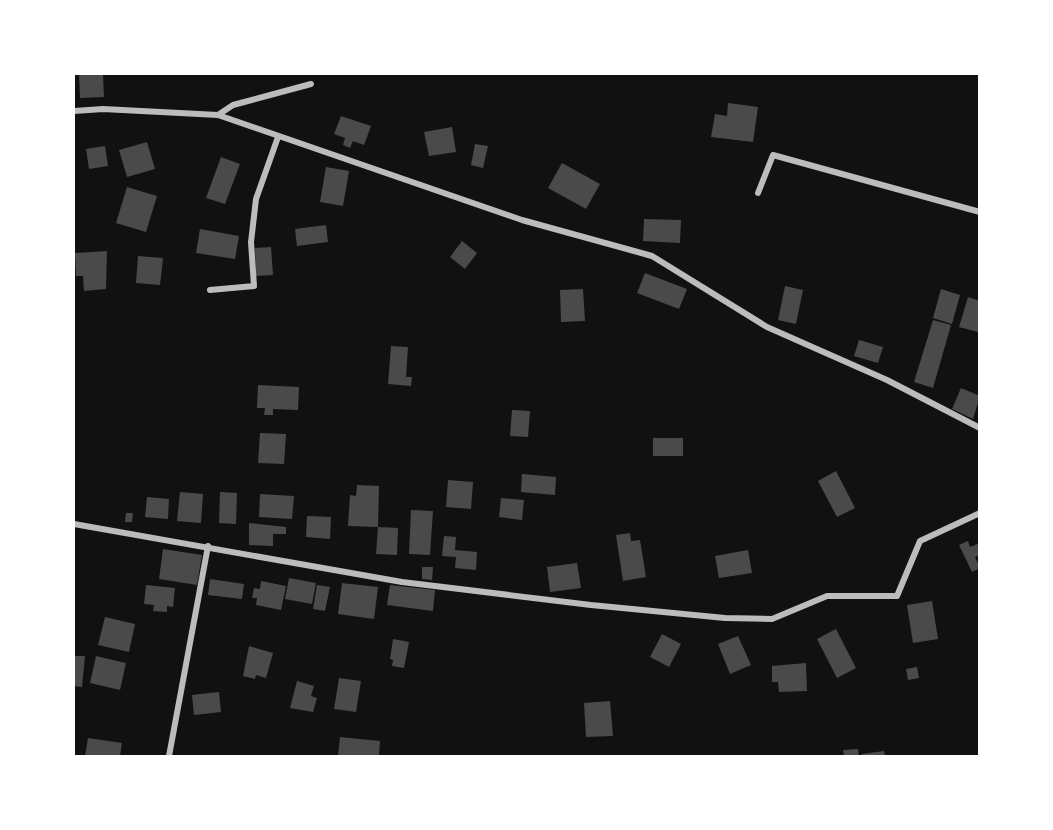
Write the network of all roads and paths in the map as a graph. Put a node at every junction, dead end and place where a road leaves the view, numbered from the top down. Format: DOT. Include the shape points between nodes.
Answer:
graph roads {
  1 [pos="311,84"];
  2 [pos="74,111"];
  3 [pos="219,115"];
  4 [pos="278,137"];
  5 [pos="758,193"];
  6 [pos="980,212"];
  7 [pos="210,290"];
  8 [pos="980,428"];
  9 [pos="980,513"];
  10 [pos="74,524"];
  11 [pos="208,546"];
  12 [pos="169,756"];
  1 -- 3 [label="street" via="233,105"];
  2 -- 3 [label="street"];
  3 -- 4 [label="street"];
  4 -- 7 [label="street" via="256,199 250,242 254,286"];
  4 -- 8 [label="street" via="522,220 652,256 767,327 887,380"];
  5 -- 6 [label="street" via="773,155"];
  9 -- 11 [label="street" via="920,541 897,596 827,596 772,619 591,605 402,582"];
  10 -- 11 [label="street"];
  11 -- 12 [label="street"];
}
